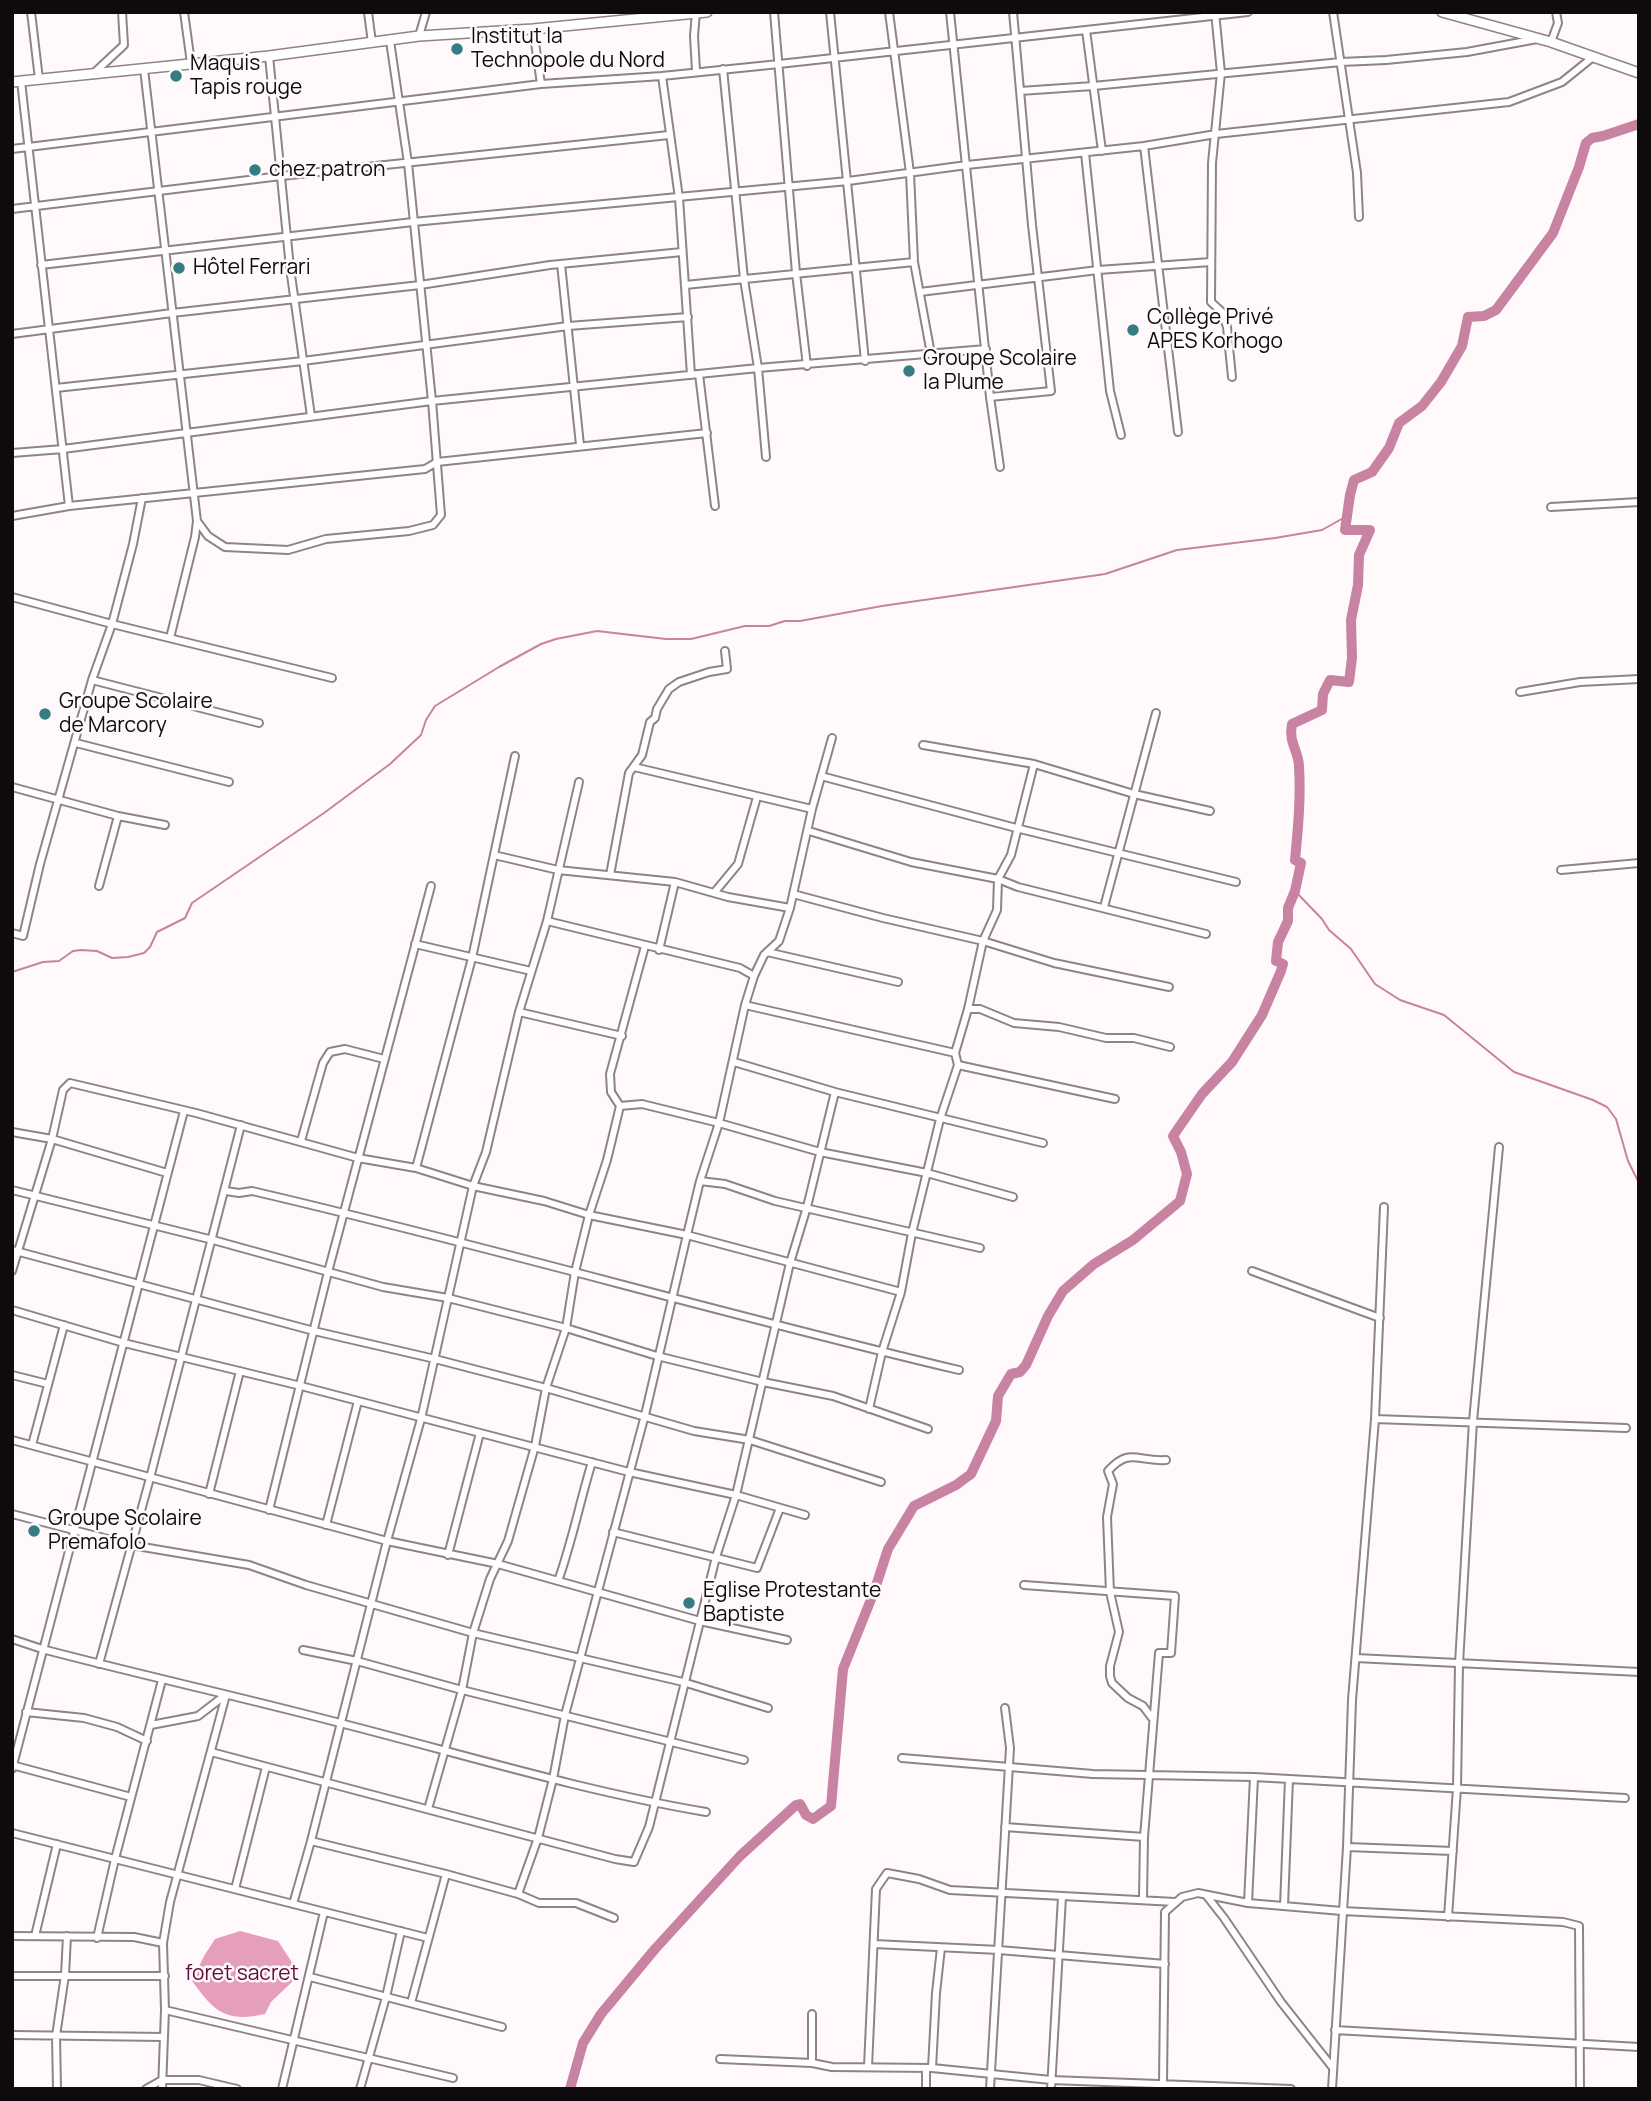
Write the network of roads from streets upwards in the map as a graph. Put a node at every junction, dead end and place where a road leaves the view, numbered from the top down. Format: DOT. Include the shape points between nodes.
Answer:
graph roads {
  1 [pos="31,12"];
  2 [pos="122,12"];
  3 [pos="184,12"];
  4 [pos="368,12"];
  5 [pos="426,12"];
  6 [pos="707,12"];
  7 [pos="774,12"];
  8 [pos="830,12"];
  9 [pos="889,12"];
  10 [pos="950,12"];
  11 [pos="1013,12"];
  12 [pos="1248,12"];
  13 [pos="1333,12"];
  14 [pos="1441,12"];
  15 [pos="1556,12"];
  16 [pos="696,13"];
  17 [pos="1215,14"];
  18 [pos="533,29"];
  19 [pos="1086,30"];
  20 [pos="419,36"];
  21 [pos="1015,37"];
  22 [pos="1537,39"];
  23 [pos="390,41"];
  24 [pos="372,43"];
  25 [pos="1551,43"];
  26 [pos="953,45"];
  27 [pos="896,51"];
  28 [pos="270,56"];
  29 [pos="1593,57"];
  30 [pos="834,58"];
  31 [pos="1341,62"];
  32 [pos="191,63"];
  33 [pos="779,64"];
  34 [pos="144,69"];
  35 [pos="723,69"];
  36 [pos="696,71"];
  37 [pos="1222,73"];
  38 [pos="1639,73"];
  39 [pos="94,74"];
  40 [pos="662,76"];
  41 [pos="39,79"];
  42 [pos="17,82"];
  43 [pos="541,84"];
  44 [pos="1093,86"];
  45 [pos="1020,91"];
  46 [pos="400,103"];
  47 [pos="274,118"];
  48 [pos="1349,121"];
  49 [pos="152,133"];
  50 [pos="1216,134"];
  51 [pos="669,135"];
  52 [pos="1143,146"];
  53 [pos="28,147"];
  54 [pos="12,149"];
  55 [pos="1102,151"];
  56 [pos="1085,153"];
  57 [pos="1027,159"];
  58 [pos="408,163"];
  59 [pos="967,165"];
  60 [pos="910,173"];
  61 [pos="281,176"];
  62 [pos="848,181"];
  63 [pos="790,186"];
  64 [pos="159,191"];
  65 [pos="734,191"];
  66 [pos="680,198"];
  67 [pos="34,207"];
  68 [pos="12,209"];
  69 [pos="1359,217"];
  70 [pos="413,222"];
  71 [pos="287,238"];
  72 [pos="165,250"];
  73 [pos="682,252"];
  74 [pos="914,262"];
  75 [pos="1211,262"];
  76 [pos="561,264"];
  77 [pos="41,265"];
  78 [pos="1157,266"];
  79 [pos="855,267"];
  80 [pos="1098,270"];
  81 [pos="796,274"];
  82 [pos="1040,277"];
  83 [pos="744,279"];
  84 [pos="979,284"];
  85 [pos="421,285"];
  86 [pos="685,285"];
  87 [pos="920,292"];
  88 [pos="295,299"];
  89 [pos="172,313"];
  90 [pos="688,317"];
  91 [pos="568,326"];
  92 [pos="49,328"];
  93 [pos="12,334"];
  94 [pos="427,346"];
  95 [pos="986,349"];
  96 [pos="931,354"];
  97 [pos="303,361"];
  98 [pos="865,361"];
  99 [pos="807,366"];
  100 [pos="758,368"];
  101 [pos="180,374"];
  102 [pos="695,375"];
  103 [pos="1233,377"];
  104 [pos="574,386"];
  105 [pos="56,388"];
  106 [pos="990,397"];
  107 [pos="432,401"];
  108 [pos="311,416"];
  109 [pos="1178,432"];
  110 [pos="707,433"];
  111 [pos="187,434"];
  112 [pos="1121,435"];
  113 [pos="580,445"];
  114 [pos="63,449"];
  115 [pos="12,453"];
  116 [pos="766,457"];
  117 [pos="438,462"];
  118 [pos="1000,467"];
  119 [pos="193,493"];
  120 [pos="142,498"];
  121 [pos="1639,502"];
  122 [pos="69,506"];
  123 [pos="715,506"];
  124 [pos="1551,508"];
  125 [pos="12,516"];
  126 [pos="197,521"];
  127 [pos="12,597"];
  128 [pos="112,624"];
  129 [pos="170,638"];
  130 [pos="725,651"];
  131 [pos="332,678"];
  132 [pos="1639,679"];
  133 [pos="92,680"];
  134 [pos="1520,692"];
  135 [pos="1156,713"];
  136 [pos="259,723"];
  137 [pos="832,738"];
  138 [pos="76,743"];
  139 [pos="923,745"];
  140 [pos="515,756"];
  141 [pos="1034,764"];
  142 [pos="634,767"];
  143 [pos="821,776"];
  144 [pos="229,782"];
  145 [pos="579,782"];
  146 [pos="12,787"];
  147 [pos="1134,794"];
  148 [pos="757,797"];
  149 [pos="59,799"];
  150 [pos="812,809"];
  151 [pos="1210,811"];
  152 [pos="118,816"];
  153 [pos="165,825"];
  154 [pos="1016,828"];
  155 [pos="809,831"];
  156 [pos="1119,853"];
  157 [pos="494,855"];
  158 [pos="1639,863"];
  159 [pos="558,870"];
  160 [pos="1561,870"];
  161 [pos="610,875"];
  162 [pos="998,879"];
  163 [pos="675,881"];
  164 [pos="1236,882"];
  165 [pos="99,886"];
  166 [pos="431,886"];
  167 [pos="714,892"];
  168 [pos="793,894"];
  169 [pos="1104,907"];
  170 [pos="790,908"];
  171 [pos="547,921"];
  172 [pos="12,933"];
  173 [pos="1206,934"];
  174 [pos="983,941"];
  175 [pos="415,944"];
  176 [pos="645,946"];
  177 [pos="659,950"];
  178 [pos="767,951"];
  179 [pos="472,958"];
  180 [pos="760,966"];
  181 [pos="743,968"];
  182 [pos="531,971"];
  183 [pos="754,976"];
  184 [pos="898,982"];
  185 [pos="1169,987"];
  186 [pos="745,1005"];
  187 [pos="968,1009"];
  188 [pos="519,1012"];
  189 [pos="622,1035"];
  190 [pos="1170,1047"];
  191 [pos="955,1053"];
  192 [pos="384,1059"];
  193 [pos="734,1062"];
  194 [pos="958,1065"];
  195 [pos="835,1092"];
  196 [pos="1115,1098"];
  197 [pos="620,1106"];
  198 [pos="184,1111"];
  199 [pos="940,1119"];
  200 [pos="719,1123"];
  201 [pos="242,1125"];
  202 [pos="12,1132"];
  203 [pos="52,1139"];
  204 [pos="301,1141"];
  205 [pos="1043,1143"];
  206 [pos="1499,1147"];
  207 [pos="820,1152"];
  208 [pos="358,1157"];
  209 [pos="416,1168"];
  210 [pos="927,1173"];
  211 [pos="167,1174"];
  212 [pos="701,1181"];
  213 [pos="473,1186"];
  214 [pos="12,1190"];
  215 [pos="226,1191"];
  216 [pos="34,1195"];
  217 [pos="1013,1198"];
  218 [pos="807,1207"];
  219 [pos="1384,1207"];
  220 [pos="344,1212"];
  221 [pos="589,1215"];
  222 [pos="152,1225"];
  223 [pos="912,1233"];
  224 [pos="687,1235"];
  225 [pos="213,1240"];
  226 [pos="460,1242"];
  227 [pos="980,1248"];
  228 [pos="15,1250"];
  229 [pos="790,1263"];
  230 [pos="12,1271"];
  231 [pos="1252,1271"];
  232 [pos="328,1272"];
  233 [pos="575,1272"];
  234 [pos="138,1283"];
  235 [pos="901,1292"];
  236 [pos="197,1298"];
  237 [pos="448,1298"];
  238 [pos="673,1298"];
  239 [pos="12,1310"];
  240 [pos="1380,1318"];
  241 [pos="64,1325"];
  242 [pos="776,1326"];
  243 [pos="566,1328"];
  244 [pos="314,1331"];
  245 [pos="124,1343"];
  246 [pos="882,1352"];
  247 [pos="181,1356"];
  248 [pos="657,1356"];
  249 [pos="435,1359"];
  250 [pos="959,1370"];
  251 [pos="240,1371"];
  252 [pos="12,1375"];
  253 [pos="763,1382"];
  254 [pos="48,1384"];
  255 [pos="301,1386"];
  256 [pos="545,1388"];
  257 [pos="358,1401"];
  258 [pos="869,1409"];
  259 [pos="645,1415"];
  260 [pos="421,1419"];
  261 [pos="1375,1419"];
  262 [pos="1474,1421"];
  263 [pos="1626,1428"];
  264 [pos="928,1429"];
  265 [pos="480,1433"];
  266 [pos="12,1440"];
  267 [pos="750,1440"];
  268 [pos="32,1445"];
  269 [pos="535,1446"];
  270 [pos="1166,1460"];
  271 [pos="93,1461"];
  272 [pos="592,1462"];
  273 [pos="629,1472"];
  274 [pos="150,1478"];
  275 [pos="881,1482"];
  276 [pos="209,1494"];
  277 [pos="736,1495"];
  278 [pos="780,1508"];
  279 [pos="270,1510"];
  280 [pos="12,1514"];
  281 [pos="805,1515"];
  282 [pos="326,1525"];
  283 [pos="74,1531"];
  284 [pos="613,1532"];
  285 [pos="387,1541"];
  286 [pos="131,1545"];
  287 [pos="448,1555"];
  288 [pos="716,1557"];
  289 [pos="498,1564"];
  290 [pos="558,1581"];
  291 [pos="1024,1585"];
  292 [pos="597,1592"];
  293 [pos="1110,1592"];
  294 [pos="372,1604"];
  295 [pos="701,1621"];
  296 [pos="473,1633"];
  297 [pos="12,1639"];
  298 [pos="786,1640"];
  299 [pos="42,1649"];
  300 [pos="303,1650"];
  301 [pos="581,1658"];
  302 [pos="1356,1658"];
  303 [pos="357,1661"];
  304 [pos="99,1664"];
  305 [pos="1459,1664"];
  306 [pos="1639,1672"];
  307 [pos="162,1680"];
  308 [pos="683,1682"];
  309 [pos="462,1690"];
  310 [pos="226,1695"];
  311 [pos="768,1708"];
  312 [pos="1005,1708"];
  313 [pos="26,1712"];
  314 [pos="565,1715"];
  315 [pos="1152,1718"];
  316 [pos="340,1723"];
  317 [pos="151,1725"];
  318 [pos="148,1741"];
  319 [pos="669,1743"];
  320 [pos="211,1752"];
  321 [pos="444,1752"];
  322 [pos="902,1758"];
  323 [pos="744,1760"];
  324 [pos="13,1766"];
  325 [pos="1009,1766"];
  326 [pos="265,1767"];
  327 [pos="1149,1774"];
  328 [pos="1255,1777"];
  329 [pos="553,1779"];
  330 [pos="1290,1779"];
  331 [pos="326,1782"];
  332 [pos="1348,1782"];
  333 [pos="1457,1788"];
  334 [pos="131,1797"];
  335 [pos="1625,1798"];
  336 [pos="654,1803"];
  337 [pos="428,1809"];
  338 [pos="706,1812"];
  339 [pos="1005,1828"];
  340 [pos="12,1833"];
  341 [pos="1144,1837"];
  342 [pos="538,1838"];
  343 [pos="311,1841"];
  344 [pos="58,1844"];
  345 [pos="1347,1847"];
  346 [pos="1453,1851"];
  347 [pos="115,1858"];
  348 [pos="446,1874"];
  349 [pos="178,1875"];
  350 [pos="235,1889"];
  351 [pos="1002,1893"];
  352 [pos="518,1894"];
  353 [pos="1205,1894"];
  354 [pos="1062,1897"];
  355 [pos="1143,1898"];
  356 [pos="1175,1902"];
  357 [pos="1248,1903"];
  358 [pos="293,1904"];
  359 [pos="1284,1906"];
  360 [pos="1342,1911"];
  361 [pos="324,1912"];
  362 [pos="1448,1917"];
  363 [pos="614,1918"];
  364 [pos="401,1931"];
  365 [pos="12,1936"];
  366 [pos="34,1936"];
  367 [pos="67,1936"];
  368 [pos="97,1938"];
  369 [pos="428,1938"];
  370 [pos="163,1943"];
  371 [pos="874,1944"];
  372 [pos="941,1948"];
  373 [pos="999,1951"];
  374 [pos="1057,1955"];
  375 [pos="1165,1964"];
  376 [pos="65,1975"];
  377 [pos="12,1976"];
  378 [pos="165,1976"];
  379 [pos="310,1977"];
  380 [pos="386,1997"];
  381 [pos="411,2003"];
  382 [pos="165,2010"];
  383 [pos="812,2014"];
  384 [pos="502,2027"];
  385 [pos="1335,2030"];
  386 [pos="12,2035"];
  387 [pos="56,2036"];
  388 [pos="164,2037"];
  389 [pos="294,2040"];
  390 [pos="1580,2045"];
  391 [pos="1639,2047"];
  392 [pos="369,2058"];
  393 [pos="720,2060"];
  394 [pos="812,2063"];
  395 [pos="868,2067"];
  396 [pos="929,2068"];
  397 [pos="1333,2068"];
  398 [pos="990,2073"];
  399 [pos="453,2078"];
  400 [pos="162,2080"];
  401 [pos="1051,2080"];
  402 [pos="1163,2084"];
  403 [pos="1177,2086"];
  404 [pos="1215,2087"];
  405 [pos="57,2089"];
  406 [pos="146,2089"];
  407 [pos="162,2089"];
  408 [pos="237,2089"];
  409 [pos="282,2089"];
  410 [pos="360,2089"];
  411 [pos="926,2089"];
  412 [pos="990,2089"];
  413 [pos="1051,2089"];
  414 [pos="1291,2089"];
  415 [pos="1332,2089"];
  416 [pos="1580,2089"];
  1 -- 41 [label="street"];
  2 -- 39 [label="street" via="124,46"];
  3 -- 32 [label="street"];
  4 -- 24 [label="street"];
  5 -- 20 [label="street"];
  6 -- 16 [label="street"];
  7 -- 33 [label="street"];
  8 -- 30 [label="street"];
  9 -- 27 [label="street"];
  10 -- 26 [label="street"];
  11 -- 21 [label="street"];
  12 -- 17 [label="street"];
  13 -- 31 [label="street"];
  14 -- 22 [label="street"];
  15 -- 25 [label="street" via="1558,23"];
  16 -- 18 [label="street"];
  16 -- 36 [label="street"];
  17 -- 19 [label="street"];
  17 -- 37 [label="street"];
  18 -- 20 [label="street"];
  18 -- 43 [label="street"];
  19 -- 21 [label="street"];
  19 -- 44 [label="street"];
  20 -- 23 [label="street"];
  21 -- 26 [label="street"];
  21 -- 45 [label="street"];
  22 -- 25 [label="street"];
  22 -- 31 [label="street" via="1467,52"];
  23 -- 24 [label="street"];
  23 -- 46 [label="street"];
  24 -- 28 [label="street"];
  25 -- 29 [label="street"];
  26 -- 27 [label="street"];
  26 -- 59 [label="street"];
  27 -- 30 [label="street"];
  27 -- 60 [label="street"];
  28 -- 32 [label="street"];
  28 -- 47 [label="street"];
  29 -- 38 [label="street"];
  29 -- 48 [label="street" via="1562,82 1509,102"];
  30 -- 33 [label="street"];
  30 -- 62 [label="street"];
  31 -- 37 [label="street"];
  31 -- 48 [label="street"];
  32 -- 34 [label="street"];
  33 -- 35 [label="street"];
  33 -- 63 [label="street"];
  34 -- 39 [label="street"];
  34 -- 49 [label="street"];
  35 -- 36 [label="street"];
  35 -- 65 [label="street"];
  36 -- 40 [label="street"];
  37 -- 44 [label="street"];
  37 -- 50 [label="street"];
  39 -- 41 [label="street"];
  40 -- 43 [label="street"];
  40 -- 51 [label="street"];
  41 -- 42 [label="street"];
  42 -- 53 [label="street"];
  43 -- 46 [label="street"];
  44 -- 45 [label="street"];
  44 -- 55 [label="street"];
  45 -- 57 [label="street"];
  46 -- 47 [label="street"];
  46 -- 58 [label="street"];
  47 -- 49 [label="street"];
  47 -- 61 [label="street"];
  48 -- 50 [label="street"];
  48 -- 69 [label="street"];
  49 -- 53 [label="street"];
  49 -- 64 [label="street"];
  50 -- 52 [label="street"];
  50 -- 75 [label="street"];
  51 -- 58 [label="street"];
  51 -- 66 [label="street"];
  52 -- 55 [label="street"];
  52 -- 78 [label="street"];
  53 -- 54 [label="street"];
  53 -- 67 [label="street"];
  55 -- 56 [label="street"];
  56 -- 57 [label="street"];
  56 -- 80 [label="street"];
  57 -- 59 [label="street"];
  57 -- 82 [label="street"];
  58 -- 61 [label="street"];
  58 -- 70 [label="street"];
  59 -- 60 [label="street"];
  59 -- 84 [label="street"];
  60 -- 62 [label="street"];
  60 -- 74 [label="street"];
  61 -- 64 [label="street"];
  61 -- 71 [label="street"];
  62 -- 63 [label="street"];
  62 -- 79 [label="street"];
  63 -- 65 [label="street"];
  63 -- 81 [label="street"];
  64 -- 67 [label="street"];
  64 -- 72 [label="street"];
  65 -- 66 [label="street"];
  65 -- 83 [label="street"];
  66 -- 70 [label="street"];
  66 -- 73 [label="street"];
  67 -- 68 [label="street"];
  67 -- 77 [label="street"];
  70 -- 71 [label="street"];
  70 -- 85 [label="street"];
  71 -- 72 [label="street"];
  71 -- 88 [label="street"];
  72 -- 77 [label="street"];
  72 -- 89 [label="street"];
  73 -- 76 [label="street"];
  73 -- 86 [label="street"];
  74 -- 79 [label="street"];
  74 -- 87 [label="street"];
  75 -- 78 [label="street"];
  75 -- 103 [label="street" via="1211,302 1227,327"];
  76 -- 85 [label="street"];
  76 -- 91 [label="street"];
  77 -- 92 [label="street"];
  78 -- 80 [label="street"];
  78 -- 109 [label="street"];
  79 -- 81 [label="street"];
  79 -- 98 [label="street"];
  80 -- 82 [label="street"];
  80 -- 112 [label="street" via="1110,391"];
  81 -- 83 [label="street"];
  81 -- 99 [label="street"];
  82 -- 84 [label="street"];
  82 -- 106 [label="street" via="1051,391"];
  83 -- 86 [label="street"];
  83 -- 100 [label="street"];
  84 -- 87 [label="street"];
  84 -- 95 [label="street"];
  85 -- 88 [label="street"];
  85 -- 94 [label="street"];
  86 -- 90 [label="street"];
  87 -- 96 [label="street"];
  88 -- 89 [label="street"];
  88 -- 97 [label="street"];
  89 -- 92 [label="street"];
  89 -- 101 [label="street"];
  90 -- 91 [label="street"];
  90 -- 102 [label="street"];
  91 -- 94 [label="street"];
  91 -- 104 [label="street"];
  92 -- 93 [label="street"];
  92 -- 105 [label="street"];
  94 -- 97 [label="street"];
  94 -- 107 [label="street"];
  95 -- 96 [label="street"];
  95 -- 106 [label="street"];
  96 -- 98 [label="street"];
  97 -- 101 [label="street"];
  97 -- 108 [label="street"];
  98 -- 99 [label="street"];
  99 -- 100 [label="street"];
  100 -- 102 [label="street"];
  100 -- 116 [label="street"];
  101 -- 105 [label="street"];
  101 -- 111 [label="street"];
  102 -- 104 [label="street"];
  102 -- 110 [label="street"];
  104 -- 107 [label="street"];
  104 -- 113 [label="street"];
  105 -- 114 [label="street"];
  106 -- 118 [label="street"];
  107 -- 108 [label="street"];
  107 -- 117 [label="street"];
  108 -- 111 [label="street"];
  110 -- 113 [label="street"];
  110 -- 123 [label="street"];
  111 -- 114 [label="street"];
  111 -- 119 [label="street"];
  113 -- 117 [label="street"];
  114 -- 115 [label="street"];
  114 -- 122 [label="street"];
  117 -- 119 [label="street" via="425,469"];
  117 -- 126 [label="street" via="441,515 433,525 409,531 326,540 288,550 225,547 208,536"];
  119 -- 120 [label="street"];
  119 -- 126 [label="street"];
  120 -- 122 [label="street"];
  120 -- 128 [label="street"];
  121 -- 124 [label="street"];
  122 -- 125 [label="street"];
  126 -- 129 [label="street"];
  127 -- 128 [label="street"];
  128 -- 129 [label="street"];
  128 -- 133 [label="street"];
  129 -- 131 [label="street"];
  130 -- 142 [label="street" via="727,669 679,682 669,690 650,722 642,755"];
  132 -- 134 [label="street"];
  133 -- 136 [label="street"];
  133 -- 138 [label="street"];
  135 -- 147 [label="street"];
  137 -- 143 [label="street"];
  138 -- 144 [label="street"];
  138 -- 149 [label="street"];
  139 -- 141 [label="street"];
  140 -- 157 [label="street"];
  141 -- 147 [label="street"];
  141 -- 154 [label="street"];
  142 -- 148 [label="street"];
  142 -- 161 [label="street" via="629,773"];
  143 -- 150 [label="street"];
  143 -- 154 [label="street"];
  145 -- 159 [label="street"];
  146 -- 149 [label="street"];
  147 -- 151 [label="street"];
  147 -- 156 [label="street"];
  148 -- 150 [label="street"];
  148 -- 167 [label="street" via="738,864"];
  149 -- 152 [label="street"];
  149 -- 172 [label="street" via="23,936"];
  150 -- 155 [label="street"];
  152 -- 153 [label="street"];
  152 -- 165 [label="street"];
  154 -- 156 [label="street"];
  154 -- 162 [label="street" via="1012,855"];
  155 -- 162 [label="street" via="911,862"];
  155 -- 168 [label="street"];
  156 -- 164 [label="street"];
  156 -- 169 [label="street"];
  157 -- 159 [label="street"];
  157 -- 179 [label="street"];
  158 -- 160 [label="street"];
  159 -- 161 [label="street"];
  159 -- 171 [label="street"];
  161 -- 163 [label="street"];
  162 -- 169 [label="street"];
  162 -- 174 [label="street" via="997,910"];
  163 -- 167 [label="street"];
  163 -- 177 [label="street"];
  166 -- 175 [label="street"];
  167 -- 170 [label="street"];
  168 -- 170 [label="street"];
  168 -- 174 [label="street"];
  169 -- 173 [label="street"];
  170 -- 178 [label="street" via="779,941"];
  171 -- 176 [label="street"];
  171 -- 182 [label="street"];
  174 -- 185 [label="street" via="1054,963"];
  174 -- 187 [label="street"];
  175 -- 179 [label="street"];
  175 -- 192 [label="street"];
  176 -- 177 [label="street"];
  176 -- 189 [label="street"];
  177 -- 181 [label="street"];
  178 -- 180 [label="street"];
  178 -- 184 [label="street"];
  179 -- 182 [label="street"];
  179 -- 209 [label="street"];
  180 -- 181 [label="street"];
  180 -- 183 [label="street"];
  181 -- 183 [label="street"];
  182 -- 188 [label="street"];
  183 -- 186 [label="street"];
  186 -- 191 [label="street"];
  186 -- 193 [label="street"];
  187 -- 190 [label="street" via="981,1009 1014,1023"];
  187 -- 191 [label="street"];
  188 -- 189 [label="street"];
  188 -- 213 [label="street" via="486,1152"];
  189 -- 197 [label="street" via="609,1084"];
  191 -- 194 [label="street"];
  192 -- 204 [label="street" via="345,1049 330,1052"];
  192 -- 208 [label="street"];
  193 -- 195 [label="street"];
  193 -- 200 [label="street"];
  194 -- 196 [label="street"];
  194 -- 199 [label="street"];
  195 -- 199 [label="street"];
  195 -- 207 [label="street"];
  197 -- 200 [label="street" via="642,1104"];
  197 -- 221 [label="street"];
  198 -- 201 [label="street"];
  198 -- 203 [label="street" via="70,1083 63,1090"];
  198 -- 211 [label="street"];
  199 -- 205 [label="street"];
  199 -- 210 [label="street"];
  200 -- 207 [label="street"];
  200 -- 212 [label="street"];
  201 -- 204 [label="street"];
  201 -- 215 [label="street"];
  202 -- 203 [label="street"];
  203 -- 211 [label="street"];
  203 -- 216 [label="street"];
  204 -- 208 [label="street"];
  206 -- 262 [label="street"];
  207 -- 210 [label="street"];
  207 -- 218 [label="street"];
  208 -- 209 [label="street"];
  208 -- 220 [label="street"];
  209 -- 213 [label="street"];
  210 -- 217 [label="street"];
  210 -- 223 [label="street"];
  211 -- 222 [label="street"];
  212 -- 218 [label="street"];
  212 -- 224 [label="street"];
  213 -- 221 [label="street"];
  213 -- 226 [label="street"];
  214 -- 216 [label="street"];
  215 -- 220 [label="street" via="252,1191"];
  215 -- 225 [label="street"];
  216 -- 222 [label="street"];
  216 -- 228 [label="street"];
  218 -- 223 [label="street"];
  218 -- 229 [label="street"];
  219 -- 240 [label="street"];
  220 -- 226 [label="street"];
  220 -- 232 [label="street"];
  221 -- 224 [label="street"];
  221 -- 233 [label="street"];
  222 -- 225 [label="street"];
  222 -- 234 [label="street"];
  223 -- 227 [label="street"];
  223 -- 235 [label="street"];
  224 -- 229 [label="street"];
  224 -- 238 [label="street"];
  225 -- 232 [label="street"];
  225 -- 236 [label="street"];
  226 -- 233 [label="street"];
  226 -- 237 [label="street"];
  228 -- 230 [label="street"];
  228 -- 234 [label="street"];
  229 -- 235 [label="street"];
  229 -- 242 [label="street"];
  231 -- 240 [label="street"];
  232 -- 237 [label="street"];
  232 -- 244 [label="street"];
  233 -- 238 [label="street"];
  233 -- 243 [label="street"];
  234 -- 236 [label="street"];
  234 -- 245 [label="street"];
  235 -- 246 [label="street"];
  236 -- 244 [label="street"];
  236 -- 247 [label="street"];
  237 -- 243 [label="street"];
  237 -- 249 [label="street"];
  238 -- 242 [label="street"];
  238 -- 248 [label="street"];
  239 -- 241 [label="street"];
  240 -- 261 [label="street"];
  241 -- 245 [label="street"];
  241 -- 254 [label="street"];
  242 -- 246 [label="street"];
  242 -- 253 [label="street"];
  243 -- 248 [label="street"];
  243 -- 256 [label="street"];
  244 -- 249 [label="street"];
  244 -- 255 [label="street"];
  245 -- 247 [label="street"];
  245 -- 271 [label="street"];
  246 -- 250 [label="street"];
  246 -- 258 [label="street"];
  247 -- 251 [label="street"];
  247 -- 274 [label="street"];
  248 -- 253 [label="street"];
  248 -- 259 [label="street"];
  249 -- 256 [label="street"];
  249 -- 260 [label="street"];
  251 -- 255 [label="street"];
  251 -- 276 [label="street"];
  252 -- 254 [label="street"];
  253 -- 258 [label="street" via="833,1396"];
  253 -- 267 [label="street"];
  254 -- 268 [label="street"];
  255 -- 257 [label="street"];
  255 -- 279 [label="street"];
  256 -- 259 [label="street"];
  256 -- 269 [label="street"];
  257 -- 260 [label="street"];
  257 -- 282 [label="street"];
  258 -- 264 [label="street"];
  259 -- 267 [label="street" via="694,1431"];
  259 -- 273 [label="street"];
  260 -- 265 [label="street"];
  260 -- 285 [label="street"];
  261 -- 262 [label="street"];
  261 -- 302 [label="street"];
  262 -- 263 [label="street"];
  262 -- 305 [label="street"];
  265 -- 269 [label="street"];
  265 -- 287 [label="street"];
  266 -- 268 [label="street"];
  267 -- 275 [label="street"];
  267 -- 277 [label="street"];
  268 -- 271 [label="street"];
  269 -- 272 [label="street"];
  269 -- 289 [label="street"];
  270 -- 293 [label="street" via="1127,1456 1108,1471 1113,1484 1107,1517"];
  271 -- 274 [label="street"];
  271 -- 283 [label="street"];
  272 -- 273 [label="street"];
  272 -- 290 [label="street"];
  273 -- 277 [label="street"];
  273 -- 284 [label="street"];
  274 -- 276 [label="street"];
  274 -- 286 [label="street"];
  276 -- 279 [label="street"];
  277 -- 278 [label="street"];
  277 -- 288 [label="street"];
  278 -- 281 [label="street"];
  278 -- 288 [label="street" via="757,1568"];
  279 -- 282 [label="street"];
  280 -- 283 [label="street"];
  282 -- 285 [label="street"];
  283 -- 286 [label="street"];
  283 -- 299 [label="street"];
  284 -- 288 [label="street"];
  284 -- 292 [label="street"];
  285 -- 287 [label="street"];
  285 -- 294 [label="street"];
  286 -- 294 [label="street" via="249,1565"];
  286 -- 304 [label="street"];
  287 -- 289 [label="street"];
  288 -- 295 [label="street"];
  289 -- 290 [label="street"];
  289 -- 296 [label="street"];
  290 -- 292 [label="street"];
  291 -- 293 [label="street"];
  292 -- 295 [label="street"];
  292 -- 301 [label="street"];
  293 -- 315 [label="street" via="1119,1632 1110,1666 1112,1683"];
  293 -- 315 [label="street" via="1175,1596 1171,1653 1158,1653"];
  294 -- 296 [label="street"];
  294 -- 303 [label="street"];
  295 -- 298 [label="street"];
  295 -- 308 [label="street"];
  296 -- 301 [label="street"];
  296 -- 309 [label="street"];
  297 -- 299 [label="street"];
  299 -- 304 [label="street"];
  299 -- 313 [label="street"];
  300 -- 303 [label="street"];
  301 -- 308 [label="street"];
  301 -- 314 [label="street"];
  302 -- 305 [label="street"];
  302 -- 332 [label="street"];
  303 -- 309 [label="street"];
  303 -- 316 [label="street"];
  304 -- 307 [label="street"];
  305 -- 306 [label="street"];
  305 -- 333 [label="street"];
  307 -- 310 [label="street"];
  307 -- 317 [label="street"];
  308 -- 311 [label="street"];
  308 -- 319 [label="street"];
  309 -- 314 [label="street"];
  309 -- 321 [label="street"];
  310 -- 316 [label="street"];
  310 -- 317 [label="street" via="198,1716"];
  310 -- 320 [label="street"];
  312 -- 325 [label="street"];
  313 -- 318 [label="street" via="83,1718"];
  313 -- 324 [label="street"];
  314 -- 319 [label="street"];
  314 -- 329 [label="street"];
  315 -- 327 [label="street"];
  316 -- 321 [label="street"];
  316 -- 331 [label="street"];
  317 -- 318 [label="street"];
  318 -- 334 [label="street"];
  319 -- 323 [label="street"];
  319 -- 336 [label="street"];
  320 -- 326 [label="street"];
  320 -- 349 [label="street"];
  321 -- 329 [label="street"];
  321 -- 337 [label="street"];
  322 -- 325 [label="street"];
  324 -- 334 [label="street"];
  325 -- 327 [label="street"];
  325 -- 339 [label="street"];
  326 -- 331 [label="street"];
  326 -- 350 [label="street"];
  327 -- 328 [label="street"];
  327 -- 341 [label="street"];
  328 -- 330 [label="street"];
  328 -- 357 [label="street"];
  329 -- 336 [label="street"];
  329 -- 342 [label="street"];
  330 -- 332 [label="street"];
  330 -- 359 [label="street"];
  331 -- 337 [label="street"];
  331 -- 343 [label="street"];
  332 -- 333 [label="street"];
  332 -- 345 [label="street"];
  333 -- 335 [label="street"];
  333 -- 346 [label="street"];
  334 -- 347 [label="street"];
  336 -- 338 [label="street"];
  336 -- 342 [label="street" via="635,1862"];
  337 -- 342 [label="street"];
  339 -- 341 [label="street"];
  339 -- 351 [label="street"];
  340 -- 344 [label="street"];
  341 -- 355 [label="street"];
  342 -- 352 [label="street"];
  343 -- 348 [label="street"];
  343 -- 358 [label="street"];
  344 -- 347 [label="street"];
  344 -- 366 [label="street"];
  345 -- 346 [label="street"];
  345 -- 360 [label="street"];
  346 -- 362 [label="street"];
  347 -- 349 [label="street"];
  347 -- 368 [label="street"];
  348 -- 352 [label="street"];
  348 -- 369 [label="street"];
  349 -- 350 [label="street"];
  349 -- 370 [label="street"];
  350 -- 358 [label="street"];
  351 -- 354 [label="street"];
  351 -- 371 [label="street" via="950,1890 887,1872 876,1889"];
  351 -- 373 [label="street"];
  352 -- 363 [label="street" via="539,1903 576,1903"];
  353 -- 356 [label="street"];
  353 -- 357 [label="street"];
  353 -- 397 [label="street"];
  354 -- 355 [label="street"];
  354 -- 374 [label="street"];
  355 -- 356 [label="street"];
  356 -- 375 [label="street" via="1165,1912"];
  357 -- 359 [label="street"];
  358 -- 361 [label="street"];
  359 -- 360 [label="street"];
  360 -- 362 [label="street"];
  360 -- 385 [label="street"];
  361 -- 364 [label="street"];
  361 -- 379 [label="street"];
  362 -- 390 [label="street" via="1579,1926"];
  364 -- 369 [label="street"];
  364 -- 380 [label="street"];
  365 -- 366 [label="street"];
  366 -- 367 [label="street"];
  367 -- 368 [label="street"];
  367 -- 376 [label="street"];
  368 -- 370 [label="street" via="134,1937"];
  369 -- 381 [label="street"];
  370 -- 378 [label="street"];
  371 -- 372 [label="street"];
  371 -- 395 [label="street"];
  372 -- 373 [label="street"];
  372 -- 396 [label="street"];
  373 -- 374 [label="street"];
  373 -- 398 [label="street"];
  374 -- 375 [label="street"];
  374 -- 401 [label="street"];
  375 -- 402 [label="street"];
  376 -- 377 [label="street"];
  376 -- 378 [label="street"];
  376 -- 387 [label="street"];
  378 -- 382 [label="street"];
  379 -- 380 [label="street"];
  379 -- 389 [label="street"];
  380 -- 381 [label="street"];
  380 -- 392 [label="street"];
  381 -- 384 [label="street"];
  382 -- 388 [label="street"];
  382 -- 389 [label="street"];
  383 -- 394 [label="street"];
  385 -- 390 [label="street"];
  385 -- 397 [label="street"];
  386 -- 387 [label="street"];
  387 -- 388 [label="street"];
  387 -- 405 [label="street"];
  388 -- 400 [label="street"];
  389 -- 392 [label="street"];
  389 -- 409 [label="street"];
  390 -- 391 [label="street"];
  390 -- 416 [label="street"];
  392 -- 399 [label="street"];
  392 -- 410 [label="street"];
  393 -- 394 [label="street"];
  394 -- 395 [label="street"];
  395 -- 396 [label="street"];
  396 -- 398 [label="street"];
  396 -- 411 [label="street"];
  397 -- 415 [label="street"];
  398 -- 401 [label="street"];
  398 -- 412 [label="street"];
  400 -- 406 [label="street"];
  400 -- 407 [label="street"];
  400 -- 408 [label="street" via="199,2080"];
  401 -- 402 [label="street"];
  401 -- 413 [label="street"];
  402 -- 403 [label="street"];
  403 -- 404 [label="street"];
  404 -- 414 [label="street"];
}
